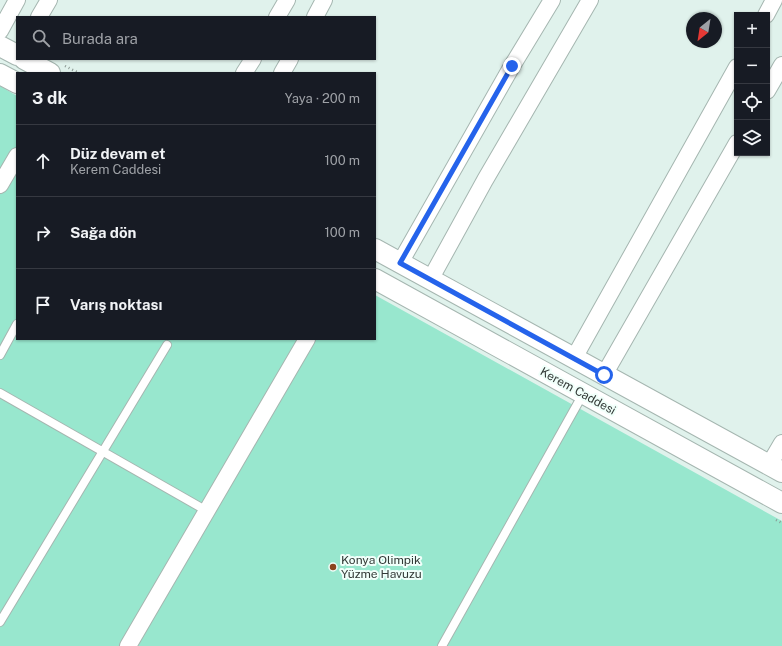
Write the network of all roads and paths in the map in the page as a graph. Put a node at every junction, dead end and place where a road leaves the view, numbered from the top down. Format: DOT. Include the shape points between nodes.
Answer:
graph roads {
  1 [pos="17,0"];
  2 [pos="49,0"];
  3 [pos="287,0"];
  4 [pos="324,0"];
  5 [pos="552,0"];
  6 [pos="590,0"];
  7 [pos="774,0"];
  8 [pos="768,12"];
  9 [pos="40,16"];
  10 [pos="278,16"];
  11 [pos="315,16"];
  12 [pos="0,31"];
  13 [pos="0,46"];
  14 [pos="16,54"];
  15 [pos="26,60"];
  16 [pos="252,60"];
  17 [pos="289,60"];
  18 [pos="782,65"];
  19 [pos="48,72"];
  20 [pos="245,72"];
  21 [pos="283,72"];
  22 [pos="734,72"];
  23 [pos="0,74"];
  24 [pos="16,82"];
  25 [pos="770,86"];
  26 [pos="734,149"];
  27 [pos="16,158"];
  28 [pos="0,185"];
  29 [pos="376,251"];
  30 [pos="400,263"];
  31 [pos="376,280"];
  32 [pos="430,280"];
  33 [pos="16,326"];
  34 [pos="306,340"];
  35 [pos="167,345"];
  36 [pos="0,355"];
  37 [pos="574,358"];
  38 [pos="604,375"];
  39 [pos="0,393"];
  40 [pos="583,394"];
  41 [pos="782,443"];
  42 [pos="103,452"];
  43 [pos="776,469"];
  44 [pos="782,504"];
  45 [pos="207,511"];
  46 [pos="0,622"];
  47 [pos="128,646"];
  48 [pos="442,646"];
  1 -- 12 [label="street"];
  2 -- 9 [label="street"];
  3 -- 10 [label="street"];
  4 -- 11 [label="street"];
  5 -- 30 [label="street"];
  6 -- 32 [label="street"];
  7 -- 8 [label="street"];
  13 -- 14 [label="street"];
  15 -- 19 [label="street"];
  16 -- 20 [label="street"];
  17 -- 21 [label="street"];
  18 -- 25 [label="street"];
  22 -- 37 [label="street"];
  23 -- 24 [label="street"];
  26 -- 38 [label="street"];
  27 -- 28 [label="street"];
  29 -- 30 [label="street"];
  30 -- 32 [label="street"];
  31 -- 40 [label="street, Kerem Caddesi"];
  32 -- 37 [label="street"];
  33 -- 36 [label="lane"];
  34 -- 45 [label="street"];
  35 -- 42 [label="lane"];
  37 -- 38 [label="street"];
  38 -- 43 [label="street"];
  39 -- 42 [label="lane"];
  40 -- 44 [label="street, Kerem Caddesi"];
  40 -- 48 [label="lane"];
  41 -- 43 [label="street"];
  42 -- 45 [label="lane"];
  42 -- 46 [label="lane"];
  45 -- 47 [label="street"];
}
